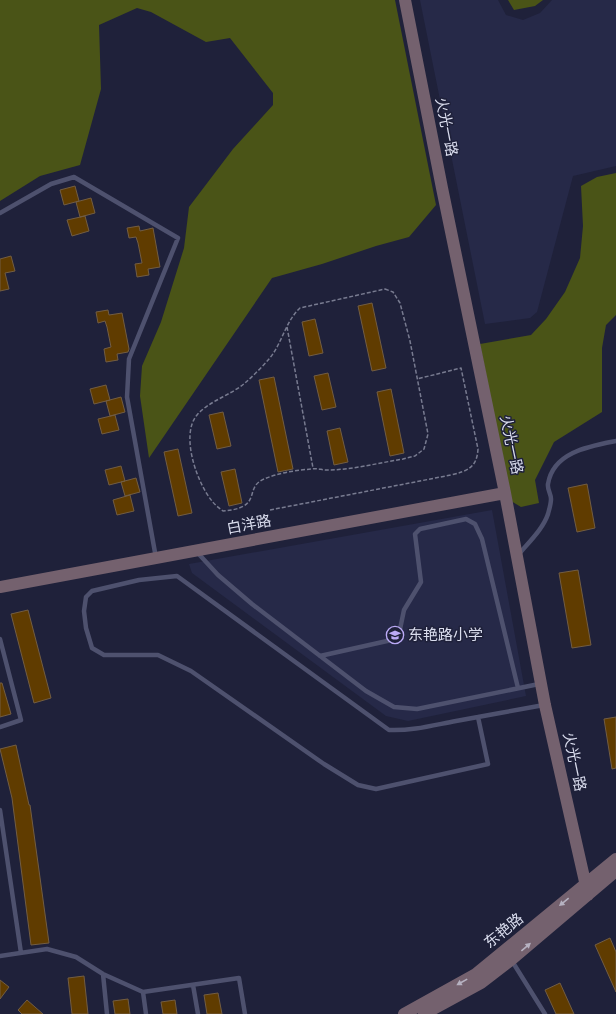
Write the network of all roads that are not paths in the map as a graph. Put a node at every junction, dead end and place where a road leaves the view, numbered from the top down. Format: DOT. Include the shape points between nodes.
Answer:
graph roads {
  1 [pos="405,0"];
  2 [pos="0,213"];
  3 [pos="616,442"];
  4 [pos="504,493"];
  5 [pos="196,551"];
  6 [pos="517,557"];
  7 [pos="156,558"];
  8 [pos="0,588"];
  9 [pos="0,639"];
  10 [pos="320,656"];
  11 [pos="541,683"];
  12 [pos="518,688"];
  13 [pos="545,704"];
  14 [pos="478,717"];
  15 [pos="0,727"];
  16 [pos="0,810"];
  17 [pos="616,860"];
  18 [pos="616,871"];
  19 [pos="587,890"];
  20 [pos="21,952"];
  21 [pos="0,956"];
  22 [pos="511,960"];
  23 [pos="103,974"];
  24 [pos="193,985"];
  25 [pos="143,992"];
  26 [pos="107,1014"];
  27 [pos="146,1014"];
  28 [pos="198,1014"];
  29 [pos="245,1014"];
  30 [pos="404,1014"];
  31 [pos="424,1014"];
  32 [pos="545,1014"];
  1 -- 4 [label="street, 火光一路"];
  2 -- 7 [label="lane" via="51,184 74,177 178,238 129,359 127,397"];
  3 -- 6 [label="lane" via="586,447 568,456 553,470 548,485 551,500 547,516"];
  4 -- 5 [label="street, 白洋路"];
  4 -- 6 [label="street, 火光一路"];
  5 -- 7 [label="street, 白洋路"];
  5 -- 10 [label="lane" via="218,575 252,604"];
  6 -- 11 [label="street, 火光一路"];
  7 -- 8 [label="street, 白洋路"];
  9 -- 15 [label="lane" via="21,720"];
  10 -- 12 [label="lane" via="366,691 394,707 417,708"];
  10 -- 12 [label="lane" via="396,639 404,610 421,582 415,534 420,529 466,520 474,524 482,539"];
  11 -- 12 [label="lane"];
  11 -- 13 [label="street, 火光一路"];
  13 -- 14 [label="lane"];
  13 -- 19 [label="street, 火光一路"];
  14 -- 14 [label="lane" via="488,764 376,789 358,785 191,671 158,655 104,656 92,648 86,628 86,597 92,591 114,585 178,576 390,730 410,731"];
  16 -- 20 [label="lane"];
  17 -- 19 [label="street, 东艳路"];
  18 -- 19 [label="street, 东艳路"];
  22 -- 19 [label="street, 东艳路, one-way"];
  19 -- 30 [label="street, 东艳路, one-way" via="476,974"];
  20 -- 21 [label="lane"];
  20 -- 23 [label="lane" via="47,949 76,957"];
  22 -- 31 [label="street, 东艳路" via="481,983"];
  22 -- 32 [label="lane"];
  23 -- 25 [label="lane"];
  23 -- 26 [label="lane"];
  24 -- 25 [label="lane"];
  24 -- 28 [label="lane"];
  24 -- 29 [label="lane" via="239,978"];
  25 -- 27 [label="lane"];
}
